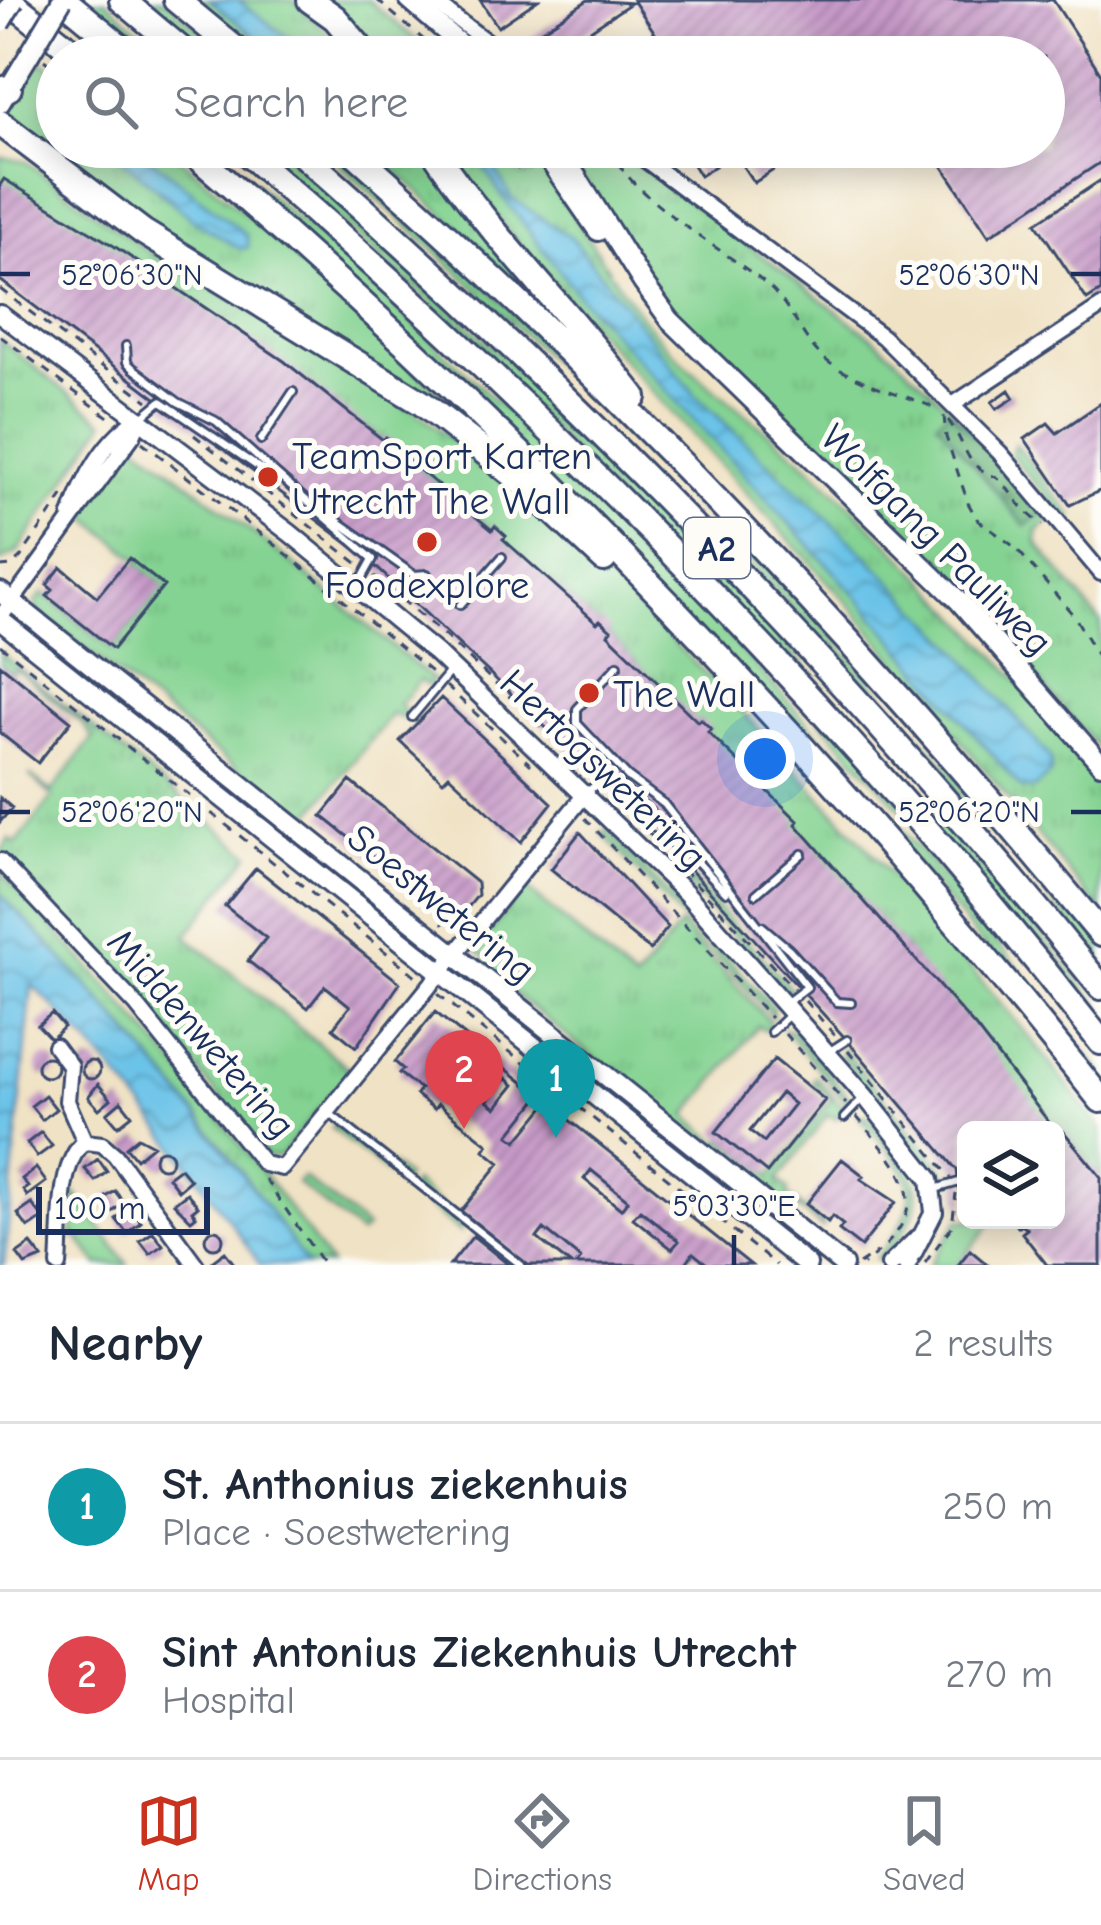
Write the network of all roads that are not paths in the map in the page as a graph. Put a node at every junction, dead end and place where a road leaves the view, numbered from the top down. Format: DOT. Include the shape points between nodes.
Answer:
graph roads {
  1 [pos="11,0"];
  2 [pos="63,0"];
  3 [pos="122,0"];
  4 [pos="176,0"];
  5 [pos="310,0"];
  6 [pos="396,0"];
  7 [pos="409,0"];
  8 [pos="431,0"];
  9 [pos="0,23"];
  10 [pos="41,36"];
  11 [pos="55,36"];
  12 [pos="107,36"];
  13 [pos="165,36"];
  14 [pos="219,36"];
  15 [pos="350,36"];
  16 [pos="437,36"];
  17 [pos="451,36"];
  18 [pos="479,36"];
  19 [pos="36,44"];
  20 [pos="3,94"];
  21 [pos="0,123"];
  22 [pos="0,152"];
  23 [pos="36,153"];
  24 [pos="36,155"];
  25 [pos="57,168"];
  26 [pos="209,168"];
  27 [pos="264,168"];
  28 [pos="317,168"];
  29 [pos="371,168"];
  30 [pos="447,168"];
  31 [pos="555,168"];
  32 [pos="571,168"];
  33 [pos="657,168"];
  34 [pos="1101,307"];
  35 [pos="0,314"];
  36 [pos="126,346"];
  37 [pos="293,392"];
  38 [pos="949,410"];
  39 [pos="140,418"];
  40 [pos="769,419"];
  41 [pos="261,440"];
  42 [pos="690,471"];
  43 [pos="295,491"];
  44 [pos="502,557"];
  45 [pos="1100,569"];
  46 [pos="427,574"];
  47 [pos="357,588"];
  48 [pos="460,605"];
  49 [pos="3,608"];
  50 [pos="617,664"];
  51 [pos="453,668"];
  52 [pos="412,717"];
  53 [pos="784,724"];
  54 [pos="1101,764"];
  55 [pos="586,794"];
  56 [pos="802,854"];
  57 [pos="0,861"];
  58 [pos="756,894"];
  59 [pos="752,917"];
  60 [pos="1101,934"];
  61 [pos="452,954"];
  62 [pos="433,978"];
  63 [pos="1101,987"];
  64 [pos="851,1003"];
  65 [pos="787,1008"];
  66 [pos="771,1032"];
  67 [pos="847,1040"];
  68 [pos="1101,1042"];
  69 [pos="55,1046"];
  70 [pos="827,1054"];
  71 [pos="865,1096"];
  72 [pos="1101,1100"];
  73 [pos="328,1113"];
  74 [pos="844,1118"];
  75 [pos="85,1142"];
  76 [pos="957,1182"];
  77 [pos="933,1189"];
  78 [pos="923,1234"];
  79 [pos="884,1258"];
  80 [pos="58,1265"];
  81 [pos="196,1265"];
  82 [pos="520,1265"];
  83 [pos="807,1265"];
  84 [pos="843,1265"];
  85 [pos="907,1265"];
  1 -- 9 [label="main road, bridge"];
  1 -- 11 [label="highway"];
  2 -- 10 [label="main road, bridge"];
  2 -- 12 [label="highway"];
  3 -- 13 [label="highway"];
  4 -- 14 [label="highway"];
  5 -- 15 [label="highway"];
  6 -- 16 [label="main road"];
  7 -- 17 [label="main road"];
  8 -- 18 [label="street"];
  19 -- 20 [label="main road, bridge"];
  21 -- 23 [label="highway, A2"];
  22 -- 24 [label="highway"];
  25 -- 53 [label="highway, A2" via="143,232 467,437"];
  26 -- 53 [label="highway, A2" via="452,385"];
  27 -- 68 [label="highway, A2" via="445,330 732,617 949,857"];
  28 -- 63 [label="highway, A2" via="527,359 745,577"];
  29 -- 42 [label="highway, A2"];
  30 -- 42 [label="highway, A2"];
  31 -- 40 [label="main road, Wolfgang Pauliweg" via="665,326"];
  32 -- 40 [label="main road, Wolfgang Pauliweg" via="670,320"];
  33 -- 38 [label="street" via="883,338"];
  34 -- 38 [label="street"];
  35 -- 39 [label="street, Hertogswetering"];
  36 -- 43 [label="lane" via="133,368 216,421"];
  37 -- 41 [label="lane"];
  38 -- 45 [label="street" via="1018,473"];
  39 -- 43 [label="lane" via="161,401"];
  39 -- 47 [label="street, Hertogswetering"];
  39 -- 49 [label="street"];
  40 -- 54 [label="main road, Wolfgang Pauliweg" via="959,601"];
  42 -- 60 [label="highway, A2" via="934,733"];
  43 -- 46 [label="lane" via="414,575"];
  43 -- 47 [label="lane" via="373,559"];
  44 -- 48 [label="lane"];
  47 -- 51 [label="street, Hertogswetering"];
  49 -- 61 [label="main road, Soestwetering"];
  49 -- 62 [label="main road, Soestwetering"];
  50 -- 59 [label="lane" via="577,709 577,723 664,804"];
  51 -- 52 [label="lane"];
  51 -- 55 [label="street, Hertogswetering"];
  53 -- 72 [label="highway, A2"];
  55 -- 59 [label="lane" via="608,776"];
  55 -- 61 [label="street, Middenwetering"];
  55 -- 65 [label="street, Hertogswetering"];
  56 -- 58 [label="lane"];
  57 -- 73 [label="street, Middenwetering" via="137,1006 264,1164 282,1168"];
  59 -- 64 [label="lane" via="837,1002"];
  59 -- 65 [label="lane" via="807,987"];
  61 -- 62 [label="street, Middenwetering"];
  61 -- 84 [label="main road, Soestwetering"];
  62 -- 73 [label="street, Middenwetering"];
  62 -- 83 [label="main road, Soestwetering"];
  65 -- 66 [label="lane"];
  65 -- 70 [label="street, Hertogswetering"];
  67 -- 70 [label="lane"];
  69 -- 75 [label="street" via="70,1066 68,1101"];
  70 -- 71 [label="street, Hertogswetering"];
  71 -- 74 [label="lane"];
  71 -- 77 [label="street, Hertogswetering"];
  73 -- 82 [label="lane"];
  75 -- 80 [label="street" via="68,1164"];
  75 -- 81 [label="street" via="115,1155"];
  76 -- 77 [label="lane"];
  77 -- 78 [label="street"];
  78 -- 79 [label="street"];
  78 -- 85 [label="street"];
}
